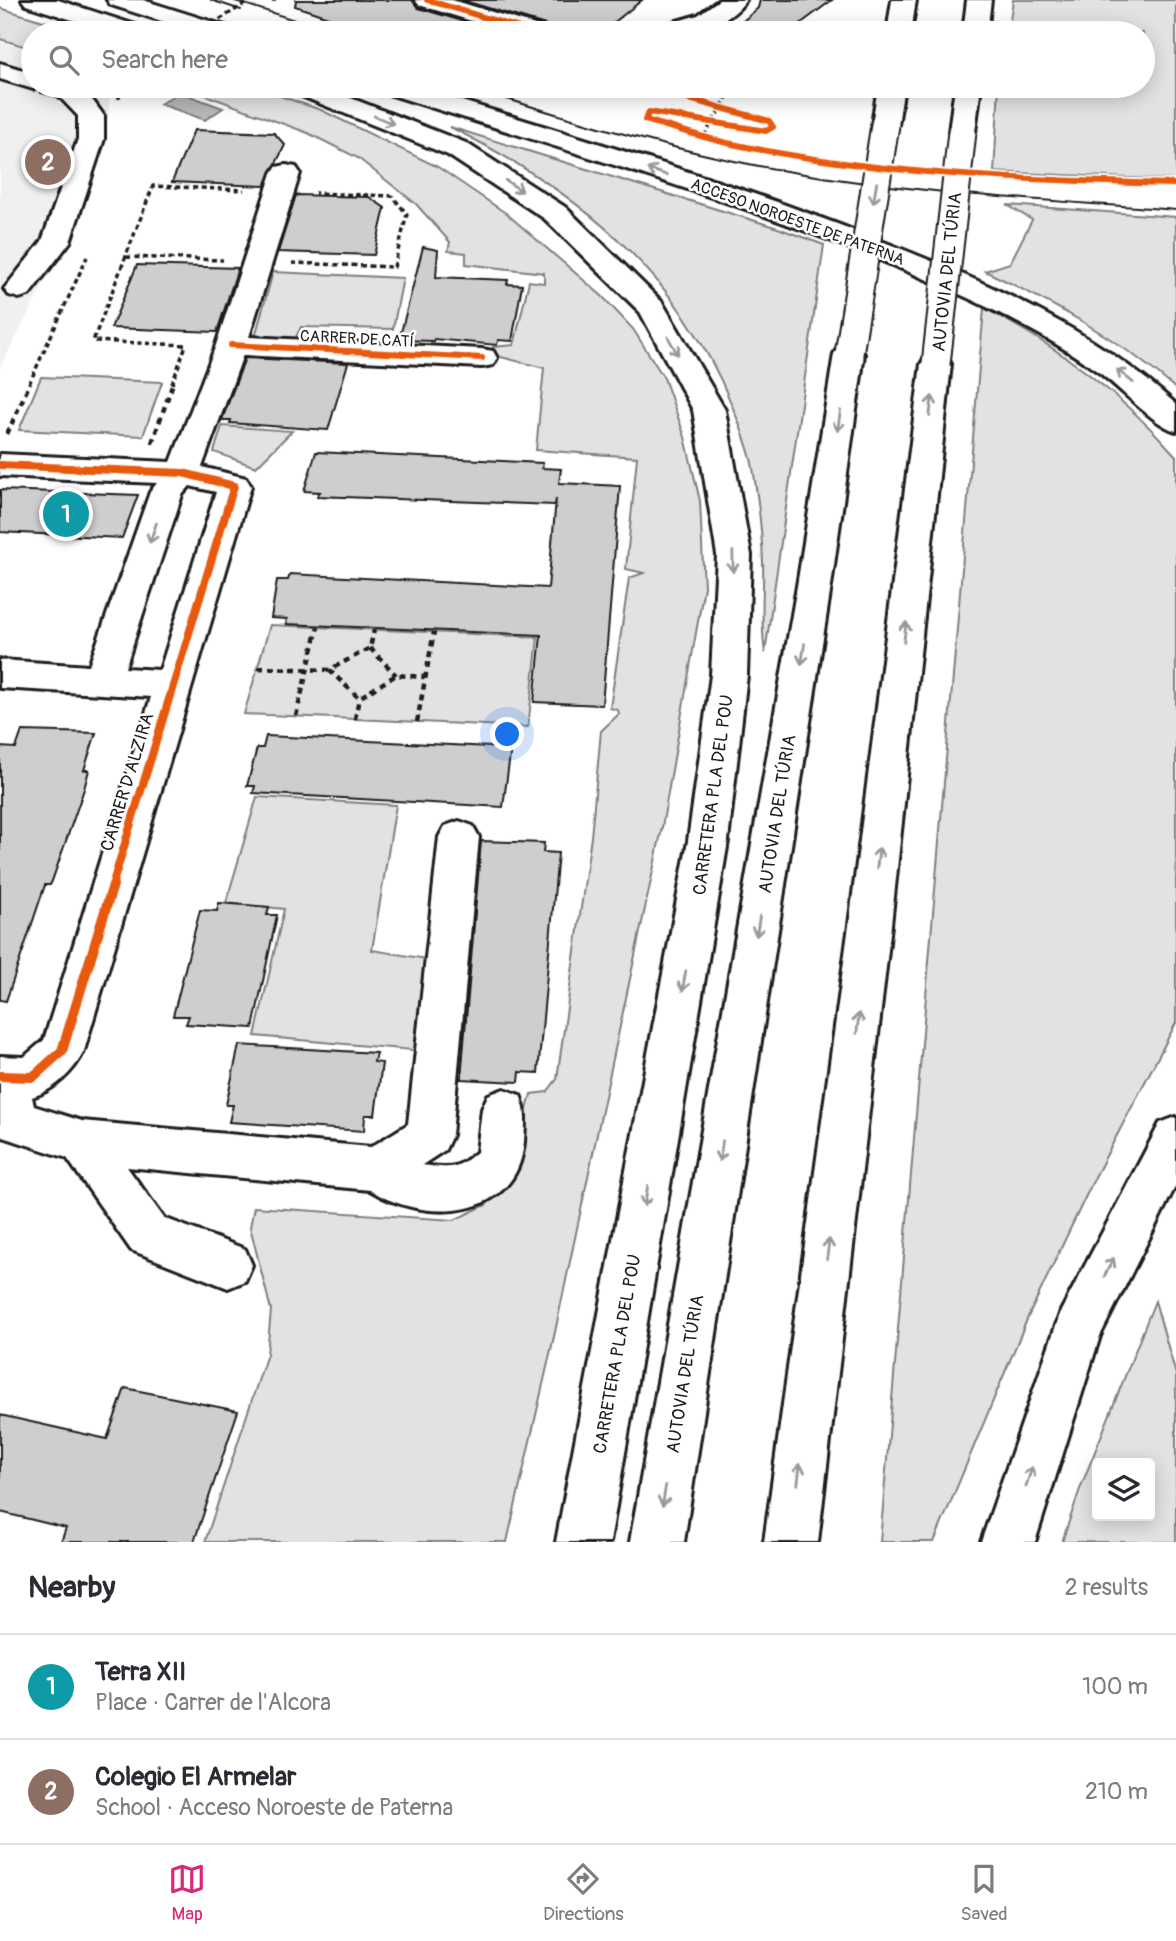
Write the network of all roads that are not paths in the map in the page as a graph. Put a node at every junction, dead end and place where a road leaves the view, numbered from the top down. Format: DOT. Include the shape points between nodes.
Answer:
graph roads {
  1 [pos="34,0"];
  2 [pos="118,0"];
  3 [pos="427,0"];
  4 [pos="734,0"];
  5 [pos="904,0"];
  6 [pos="979,0"];
  7 [pos="99,21"];
  8 [pos="185,21"];
  9 [pos="496,21"];
  10 [pos="704,21"];
  11 [pos="901,21"];
  12 [pos="976,21"];
  13 [pos="0,71"];
  14 [pos="21,77"];
  15 [pos="76,98"];
  16 [pos="328,98"];
  17 [pos="426,98"];
  18 [pos="889,98"];
  19 [pos="966,98"];
  20 [pos="286,173"];
  21 [pos="19,289"];
  22 [pos="231,345"];
  23 [pos="482,358"];
  24 [pos="1176,421"];
  25 [pos="4,450"];
  26 [pos="183,473"];
  27 [pos="0,674"];
  28 [pos="103,680"];
  29 [pos="173,685"];
  30 [pos="459,837"];
  31 [pos="12,1076"];
  32 [pos="504,1109"];
  33 [pos="1176,1138"];
  34 [pos="82,1142"];
  35 [pos="377,1169"];
  36 [pos="228,1265"];
  37 [pos="583,1542"];
  38 [pos="657,1542"];
  39 [pos="791,1542"];
  40 [pos="1007,1542"];
  1 -- 7 [label="main road"];
  2 -- 8 [label="main road"];
  3 -- 9 [label="main road"];
  4 -- 10 [label="main road"];
  5 -- 11 [label="main road"];
  6 -- 12 [label="main road"];
  13 -- 14 [label="main road"];
  15 -- 21 [label="main road" via="91,116 91,139 56,242"];
  16 -- 37 [label="main road, CARRETERA PLA DEL POU, one-way" via="457,149 555,213 652,308 709,410 734,555 729,675 708,841"];
  24 -- 17 [label="main road, ACCESO NOROESTE DE PATERNA, one-way" via="1103,360 982,291 745,200"];
  18 -- 38 [label="main road, AUTOVIA DEL TÚRIA, one-way, bridge"];
  39 -- 19 [label="main road, AUTOVIA DEL TÚRIA, one-way, bridge" via="870,925"];
  20 -- 22 [label="main road"];
  22 -- 23 [label="main road, CARRER DE CATÍ"];
  22 -- 26 [label="main road"];
  25 -- 26 [label="main road"];
  26 -- 28 [label="main road, one-way" via="167,492"];
  26 -- 29 [label="main road, CARRER D'ALZIRA" via="234,486"];
  27 -- 28 [label="main road"];
  28 -- 29 [label="main road"];
  29 -- 31 [label="main road, CARRER D'ALZIRA" via="62,1051"];
  30 -- 35 [label="main road" via="429,1135"];
  31 -- 34 [label="main road" via="16,1121"];
  32 -- 35 [label="main road" via="499,1162 474,1184 452,1190 403,1185"];
  40 -- 33 [label="main road, one-way" via="1078,1328"];
  34 -- 35 [label="main road"];
  34 -- 36 [label="main road" via="148,1234"];
}
